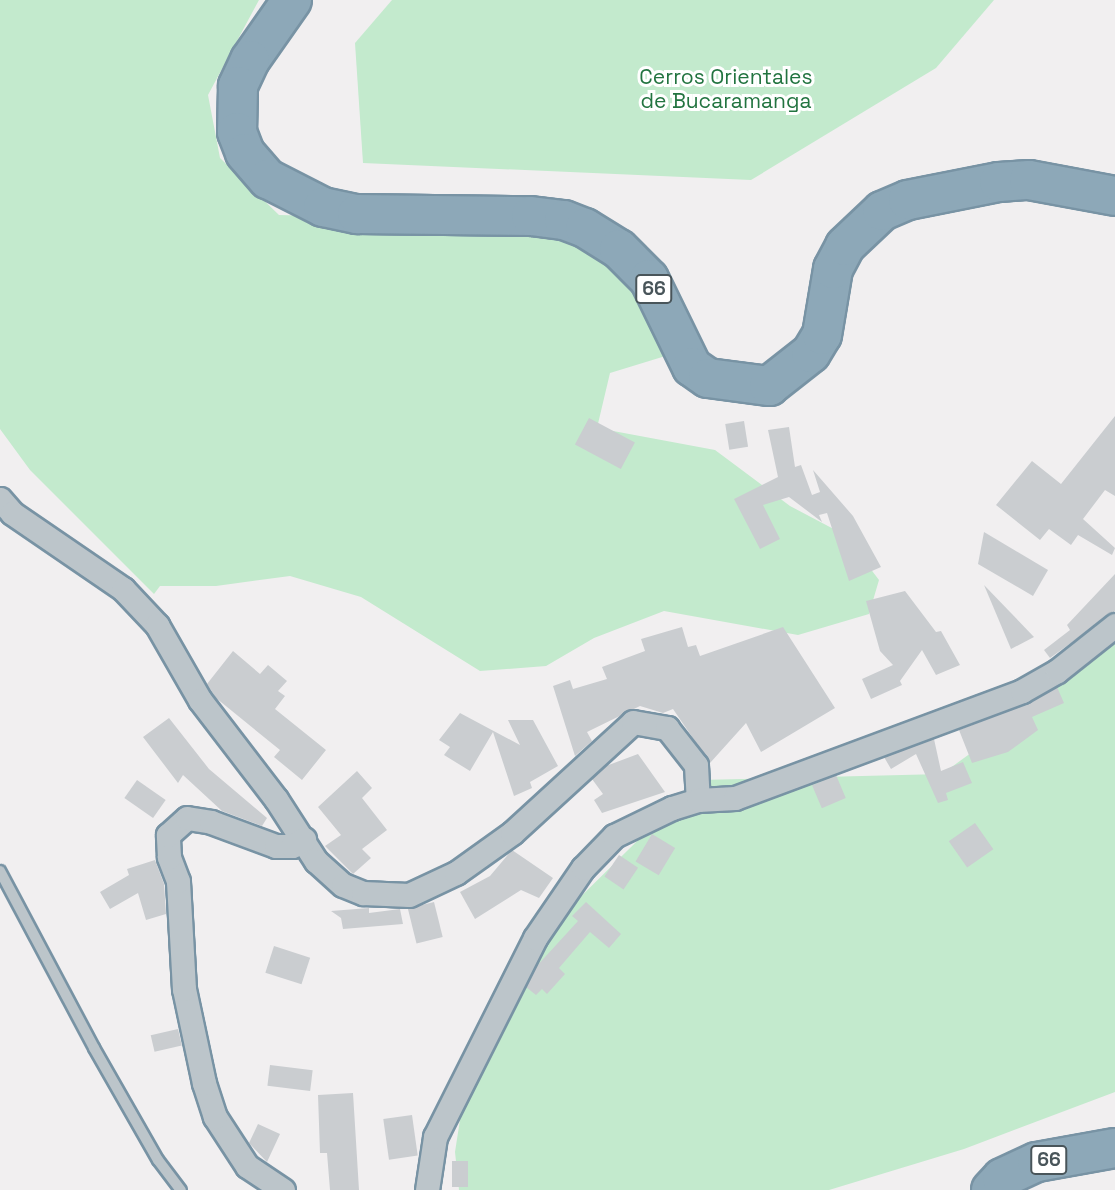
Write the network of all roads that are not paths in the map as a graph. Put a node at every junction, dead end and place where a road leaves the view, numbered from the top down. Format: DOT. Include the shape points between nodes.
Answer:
graph roads {
  1 [pos="292,0"];
  2 [pos="1115,196"];
  3 [pos="0,499"];
  4 [pos="1115,625"];
  5 [pos="698,800"];
  6 [pos="304,839"];
  7 [pos="0,872"];
  8 [pos="1115,1148"];
  9 [pos="181,1190"];
  10 [pos="283,1190"];
  11 [pos="427,1190"];
  12 [pos="991,1190"];
  1 -- 2 [label="highway, 66" via="250,60 238,86 236,132 244,153 268,179 323,207 357,214 531,216 564,219 585,228 619,249 649,279 692,367 708,377 769,386 811,353 822,335 833,270 845,246 862,226 891,207 908,200 1029,180"];
  3 -- 6 [label="street" via="12,513 123,589 157,625 200,700"];
  4 -- 5 [label="street" via="1057,671 1023,691 735,798"];
  5 -- 6 [label="street" via="696,765 667,728 633,722 512,833 456,873 409,895 362,893 343,885 316,861"];
  5 -- 11 [label="street" via="644,819 614,836 583,867 535,938 435,1137"];
  6 -- 10 [label="street" via="292,846 276,846 187,818 169,835 169,857 178,881 184,989 204,1083 215,1117 247,1166"];
  7 -- 9 [label="lane" via="93,1048 158,1160"];
  8 -- 12 [label="highway, 66" via="1037,1162 1002,1178"];
}
